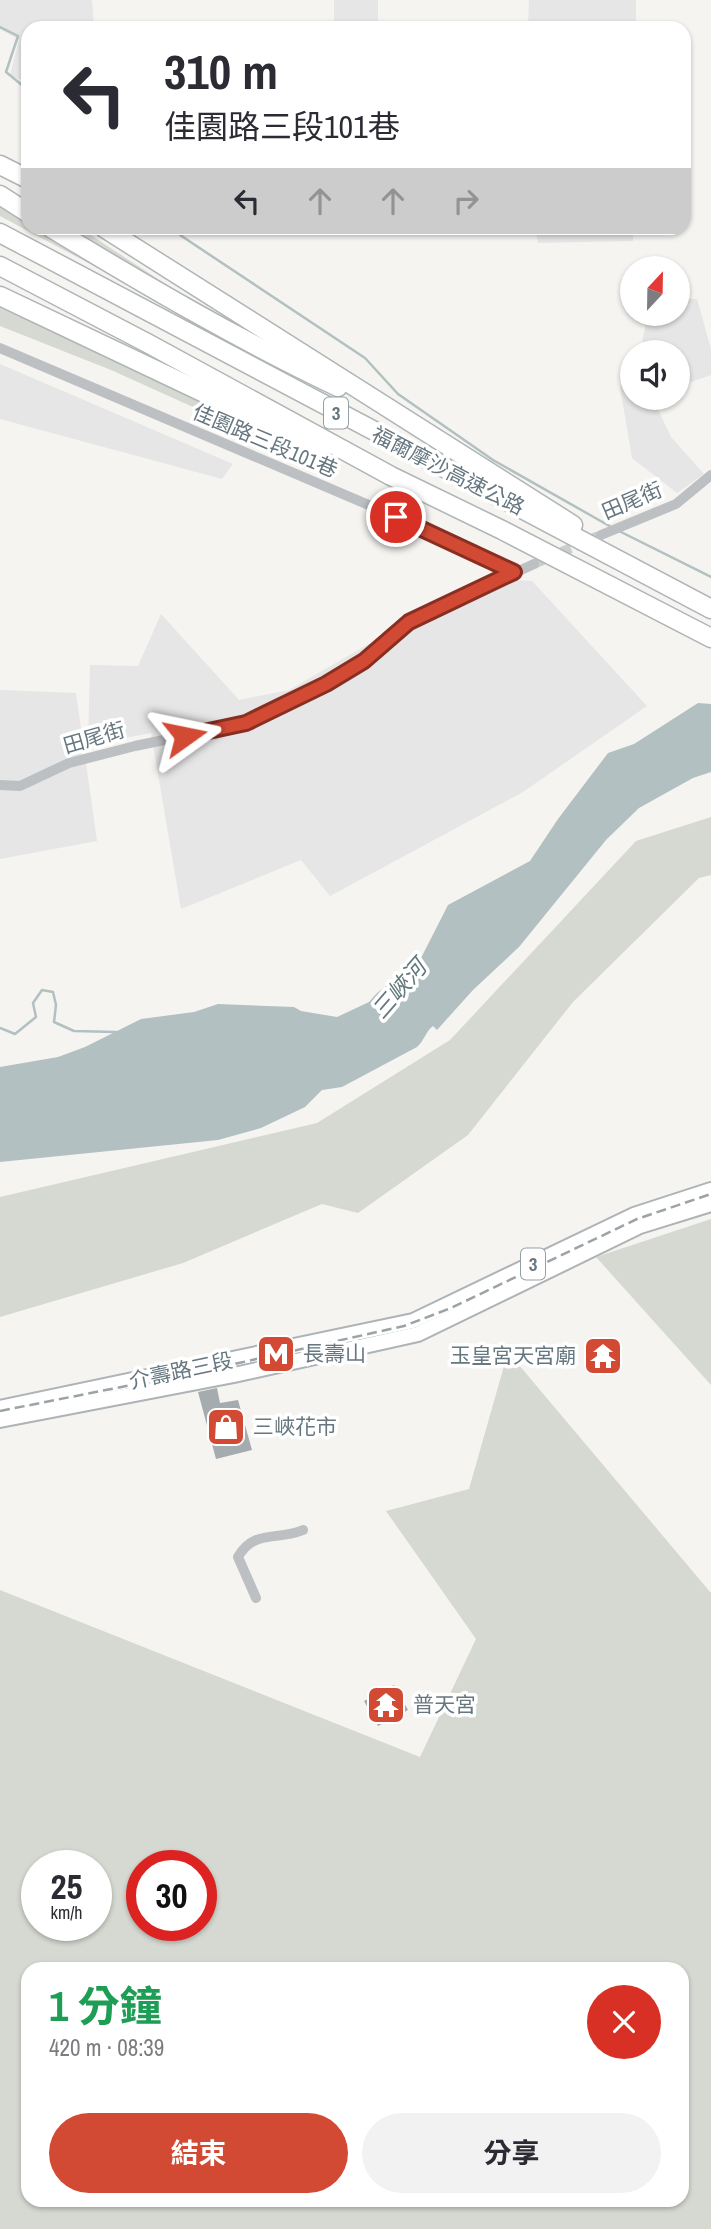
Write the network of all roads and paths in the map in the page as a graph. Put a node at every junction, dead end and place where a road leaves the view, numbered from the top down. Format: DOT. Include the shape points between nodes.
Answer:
graph roads {
  1 [pos="0,165"];
  2 [pos="21,176"];
  3 [pos="0,195"];
  4 [pos="21,208"];
  5 [pos="0,233"];
  6 [pos="63,235"];
  7 [pos="115,235"];
  8 [pos="0,266"];
  9 [pos="0,296"];
  10 [pos="0,348"];
  11 [pos="429,433"];
  12 [pos="711,475"];
  13 [pos="391,476"];
  14 [pos="601,535"];
  15 [pos="534,564"];
  16 [pos="514,572"];
  17 [pos="674,588"];
  18 [pos="711,610"];
  19 [pos="711,638"];
  20 [pos="0,785"];
  21 [pos="711,1190"];
  22 [pos="711,1204"];
  23 [pos="0,1408"];
  24 [pos="0,1420"];
  25 [pos="303,1530"];
  26 [pos="256,1598"];
  1 -- 2 [label="highway"];
  3 -- 4 [label="highway"];
  5 -- 17 [label="highway, 福爾摩沙高速公路 / 3"];
  6 -- 11 [label="highway" via="284,361"];
  7 -- 11 [label="highway"];
  8 -- 13 [label="highway, 福爾摩沙高速公路 / 3"];
  9 -- 13 [label="highway" via="290,436"];
  10 -- 16 [label="street, 佳園路三段101巷" via="418,526"];
  11 -- 17 [label="highway"];
  12 -- 14 [label="street, 田尾街" via="676,504"];
  13 -- 19 [label="highway, 福爾摩沙高速公路 / 3"];
  15 -- 16 [label="street, 田尾街"];
  16 -- 20 [label="street, 田尾街" via="409,622 364,661 246,723 69,763 20,786"];
  17 -- 18 [label="highway, 福爾摩沙高速公路 / 3"];
  21 -- 23 [label="main road, 介壽路三段 / 3" via="634,1215 413,1321"];
  22 -- 24 [label="main road, 介壽路三段 / 3" via="640,1226 418,1334"];
  25 -- 26 [label="street" via="256,1538 243,1549 238,1557"];
}
